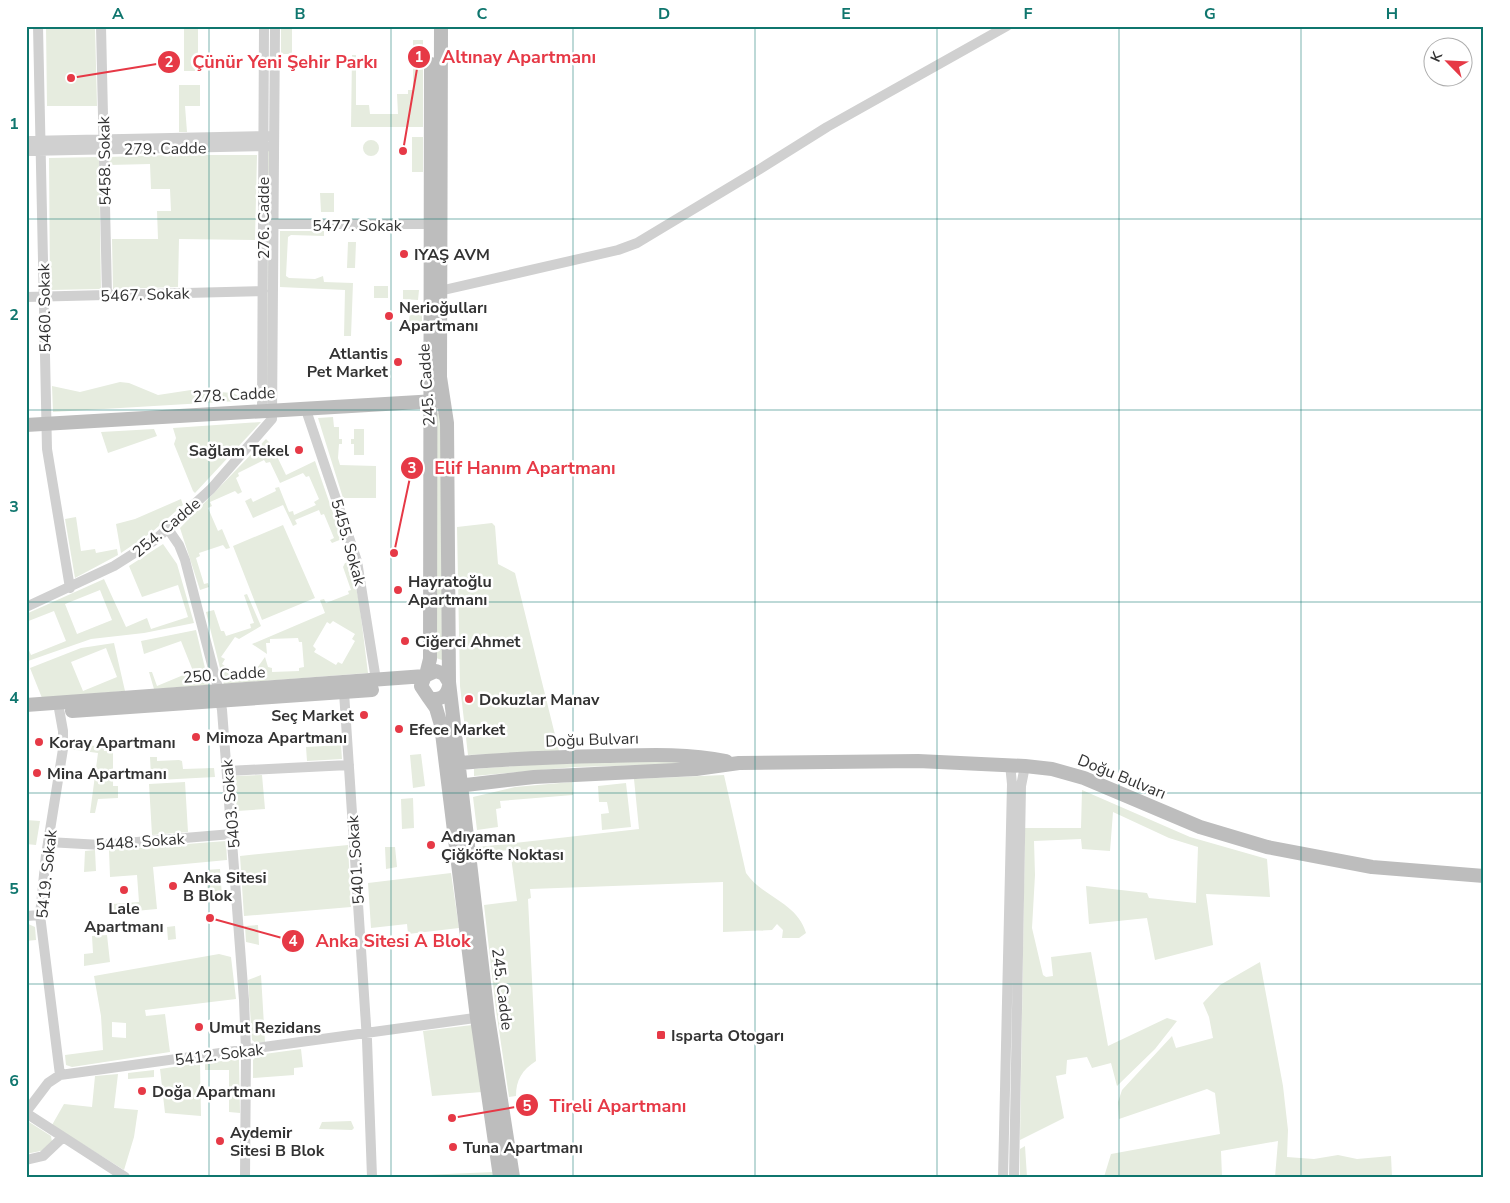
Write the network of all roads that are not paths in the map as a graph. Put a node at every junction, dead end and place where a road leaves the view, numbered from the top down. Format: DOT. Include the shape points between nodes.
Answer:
graph roads {
  1 [pos="38,26"];
  2 [pos="101,26"];
  3 [pos="264,26"];
  4 [pos="275,26"];
  5 [pos="432,26"];
  6 [pos="441,26"];
  7 [pos="1007,26"];
  8 [pos="26,141"];
  9 [pos="269,141"];
  10 [pos="104,145"];
  11 [pos="41,146"];
  12 [pos="26,151"];
  13 [pos="274,224"];
  14 [pos="435,224"];
  15 [pos="263,291"];
  16 [pos="435,292"];
  17 [pos="107,295"];
  18 [pos="26,297"];
  19 [pos="44,297"];
  20 [pos="445,400"];
  21 [pos="429,401"];
  22 [pos="306,408"];
  23 [pos="268,410"];
  24 [pos="46,423"];
  25 [pos="26,425"];
  26 [pos="168,529"];
  27 [pos="70,588"];
  28 [pos="26,607"];
  29 [pos="426,675"];
  30 [pos="376,680"];
  31 [pos="449,684"];
  32 [pos="344,692"];
  33 [pos="426,695"];
  34 [pos="220,697"];
  35 [pos="26,705"];
  36 [pos="59,708"];
  37 [pos="26,714"];
  38 [pos="740,763"];
  39 [pos="452,764"];
  40 [pos="1010,764"];
  41 [pos="349,765"];
  42 [pos="1025,766"];
  43 [pos="227,771"];
  44 [pos="454,786"];
  45 [pos="232,834"];
  46 [pos="48,842"];
  47 [pos="1484,876"];
  48 [pos="40,915"];
  49 [pos="26,916"];
  50 [pos="483,1017"];
  51 [pos="366,1033"];
  52 [pos="246,1050"];
  53 [pos="60,1074"];
  54 [pos="26,1113"];
  55 [pos="62,1138"];
  56 [pos="26,1160"];
  57 [pos="125,1177"];
  58 [pos="245,1177"];
  59 [pos="372,1177"];
  60 [pos="500,1177"];
  61 [pos="513,1177"];
  62 [pos="1004,1177"];
  63 [pos="1014,1177"];
  1 -- 11 [label="street, 5460. Sokak"];
  2 -- 10 [label="street, 5458. Sokak"];
  3 -- 9 [label="street, 276. Cadde"];
  4 -- 9 [label="street, 276. Cadde"];
  5 -- 14 [label="street, 245. Cadde"];
  6 -- 14 [label="street, 245. Cadde"];
  7 -- 16 [label="street" via="844,117 631,246"];
  8 -- 11 [label="street, 279. Cadde"];
  9 -- 10 [label="street, 279. Cadde"];
  9 -- 13 [label="street, 276. Cadde"];
  9 -- 15 [label="street, 276. Cadde"];
  10 -- 11 [label="street, 279. Cadde"];
  10 -- 17 [label="street, 5458. Sokak"];
  11 -- 12 [label="street, 279. Cadde"];
  11 -- 19 [label="street, 5460. Sokak"];
  13 -- 14 [label="street, 5477. Sokak"];
  13 -- 23 [label="street, 276. Cadde"];
  14 -- 16 [label="street, 245. Cadde"];
  15 -- 17 [label="street, 5467. Sokak"];
  15 -- 23 [label="street, 276. Cadde"];
  16 -- 20 [label="street, 245. Cadde" via="440,377"];
  16 -- 21 [label="street, 245. Cadde"];
  17 -- 19 [label="street, 5467. Sokak"];
  18 -- 19 [label="street, 5467. Sokak"];
  19 -- 24 [label="street, 5460. Sokak"];
  20 -- 21 [label="street, 278. Cadde"];
  20 -- 31 [label="street, 245. Cadde"];
  21 -- 22 [label="street, 278. Cadde"];
  21 -- 29 [label="street, 245. Cadde" via="430,659"];
  22 -- 23 [label="street, 278. Cadde"];
  22 -- 30 [label="street, 5455. Sokak" via="358,566"];
  23 -- 24 [label="street, 278. Cadde"];
  23 -- 26 [label="street, 254. Cadde" via="271,421 251,445"];
  24 -- 25 [label="street, 278. Cadde"];
  24 -- 27 [label="street, 5460. Sokak" via="47,456"];
  26 -- 27 [label="street, 254. Cadde" via="129,558"];
  26 -- 34 [label="street, 5403. Sokak" via="185,560"];
  27 -- 28 [label="street, 254. Cadde"];
  29 -- 30 [label="street, 250. Cadde"];
  29 -- 31 [label="street" via="440,672"];
  29 -- 33 [label="street" via="422,682"];
  30 -- 34 [label="street, 250. Cadde"];
  31 -- 33 [label="street" via="442,698"];
  31 -- 39 [label="street, 245. Cadde"];
  32 -- 33 [label="street, 250. Cadde" via="408,688"];
  32 -- 34 [label="street, 250. Cadde"];
  32 -- 41 [label="street, 5401. Sokak"];
  33 -- 39 [label="street, 245. Cadde" via="440,716"];
  34 -- 36 [label="street, 250. Cadde"];
  34 -- 43 [label="street, 5403. Sokak"];
  35 -- 36 [label="street, 250. Cadde"];
  36 -- 37 [label="street, 250. Cadde"];
  36 -- 46 [label="street, 5419. Sokak" via="63,750"];
  38 -- 39 [label="street, Doğu Bulvarı" via="665,754"];
  38 -- 40 [label="street, Doğu Bulvarı" via="918,761"];
  38 -- 44 [label="street, Doğu Bulvarı"];
  39 -- 44 [label="street, 245. Cadde"];
  40 -- 42 [label="street, Doğu Bulvarı"];
  40 -- 62 [label="street"];
  41 -- 43 [label="street"];
  41 -- 51 [label="street, 5401. Sokak"];
  42 -- 47 [label="street, Doğu Bulvarı" via="1084,778 1200,827 1267,847 1372,867"];
  42 -- 63 [label="street" via="1021,796"];
  43 -- 45 [label="street, 5403. Sokak"];
  44 -- 50 [label="street, 245. Cadde"];
  45 -- 46 [label="street, 5448. Sokak" via="101,844"];
  45 -- 52 [label="street, 5403. Sokak"];
  46 -- 48 [label="street, 5419. Sokak"];
  48 -- 49 [label="street"];
  48 -- 53 [label="street, 5419. Sokak"];
  50 -- 51 [label="street, 5412. Sokak"];
  50 -- 60 [label="street, 245. Cadde"];
  50 -- 61 [label="street, 245. Cadde"];
  51 -- 52 [label="street, 5412. Sokak"];
  51 -- 59 [label="street, 5401. Sokak"];
  52 -- 53 [label="street, 5412. Sokak"];
  52 -- 58 [label="street, 5403. Sokak"];
  53 -- 54 [label="street" via="48,1083"];
  54 -- 55 [label="street"];
  55 -- 56 [label="street" via="43,1156"];
  55 -- 57 [label="street"];
}
